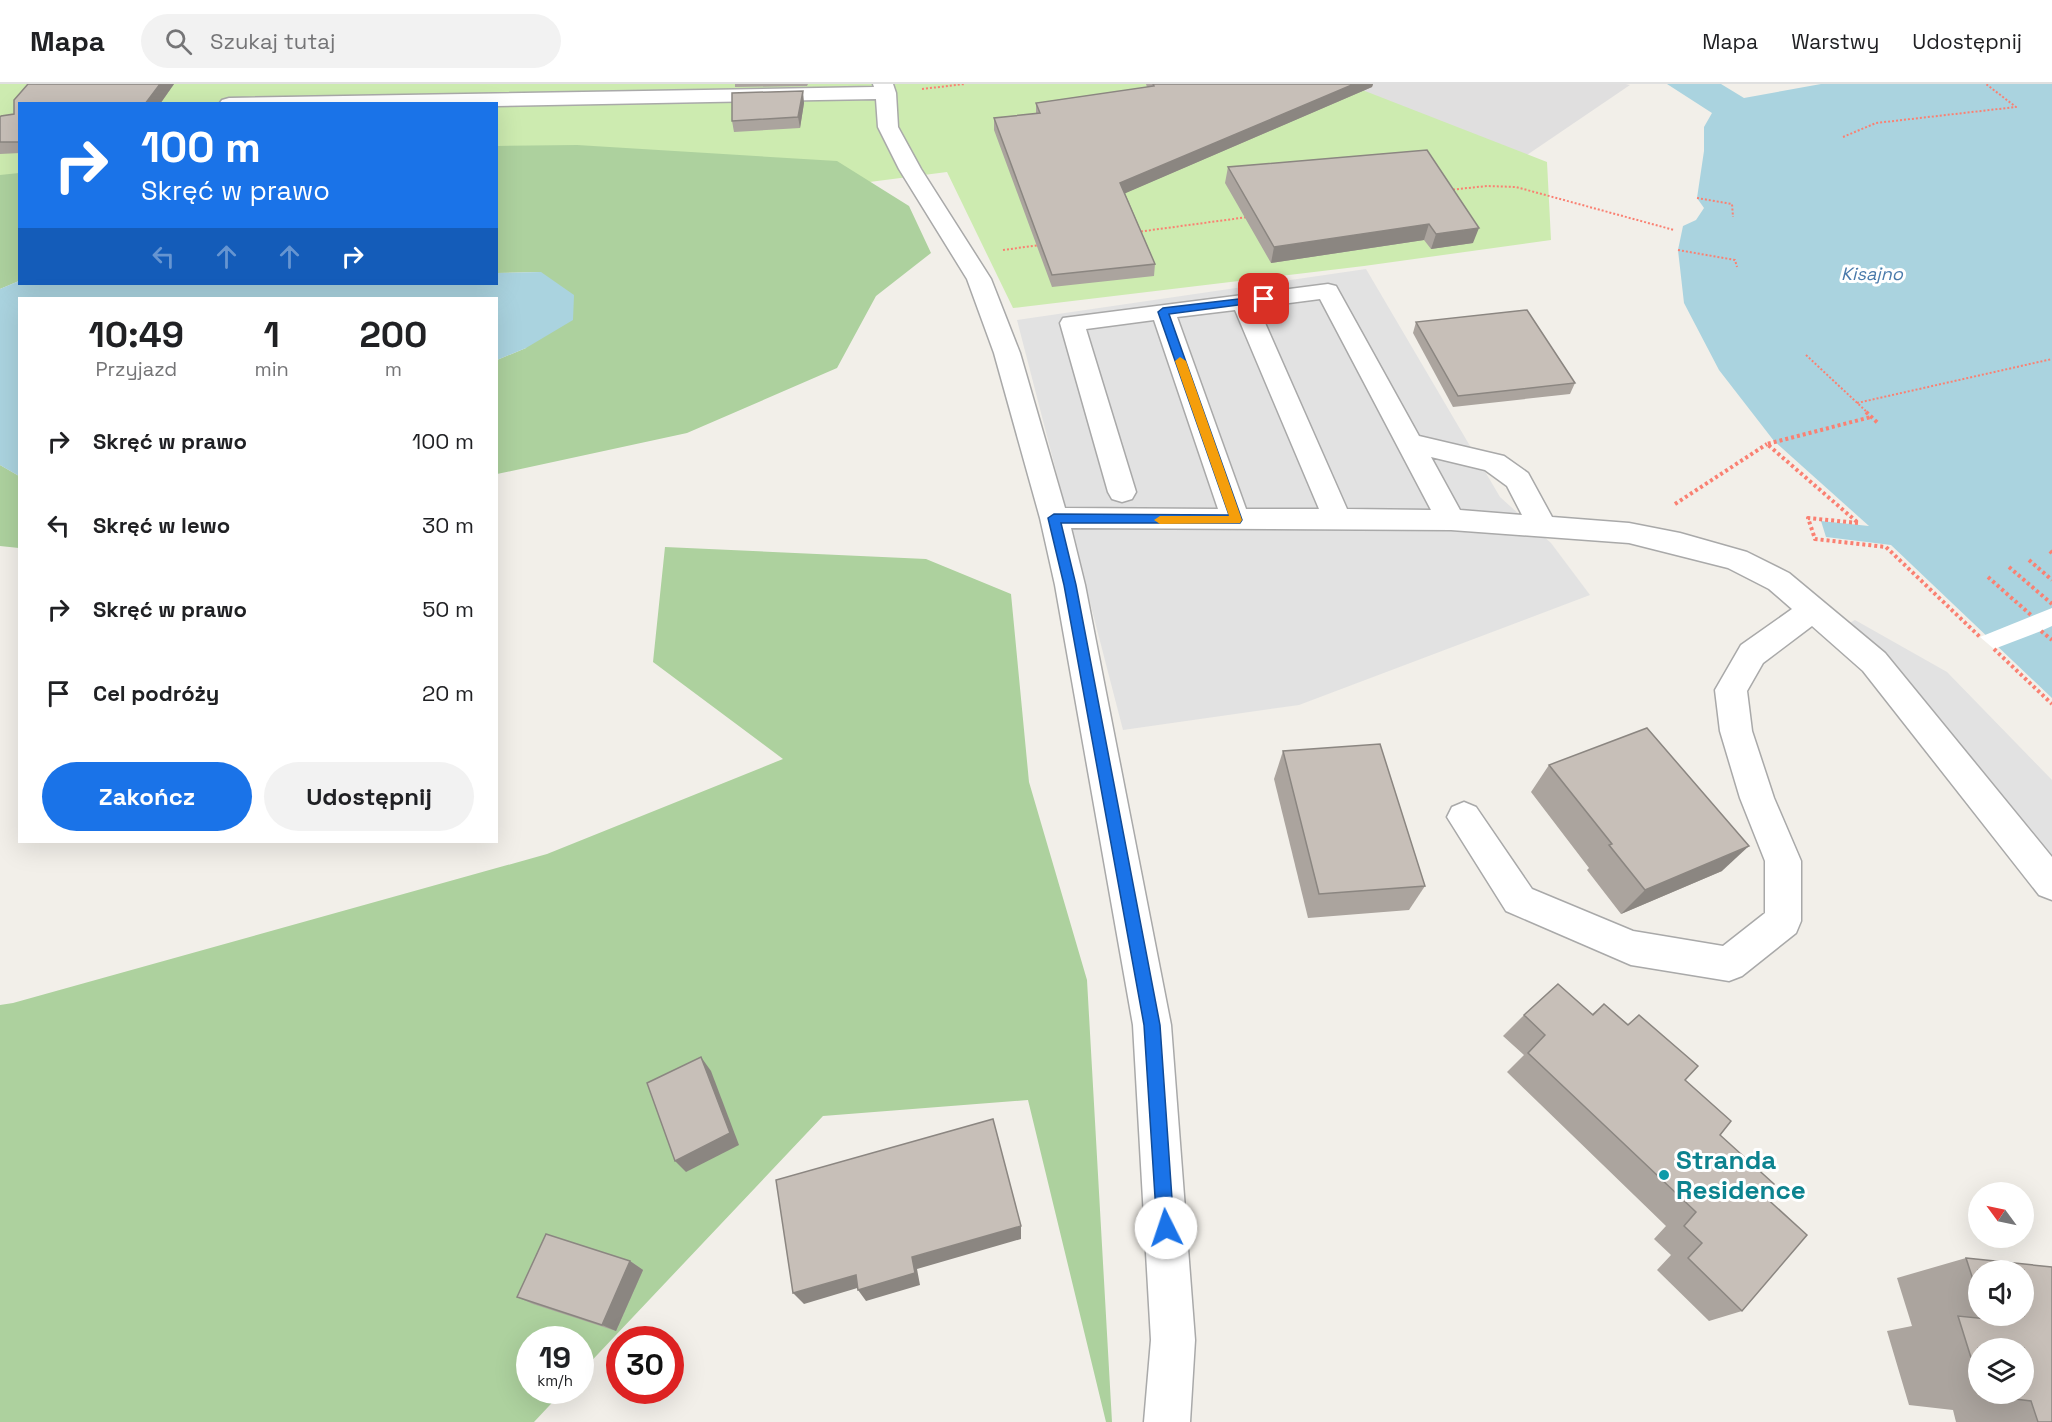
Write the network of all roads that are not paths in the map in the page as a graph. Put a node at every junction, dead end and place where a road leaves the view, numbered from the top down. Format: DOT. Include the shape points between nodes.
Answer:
graph roads {
  1 [pos="884,89"];
  2 [pos="316,102"];
  3 [pos="1243,302"];
  4 [pos="1163,312"];
  5 [pos="1409,443"];
  6 [pos="1122,492"];
  7 [pos="1054,518"];
  8 [pos="1337,518"];
  9 [pos="1236,520"];
  10 [pos="1451,520"];
  11 [pos="1543,527"];
  12 [pos="1813,609"];
  13 [pos="1464,817"];
  14 [pos="2052,884"];
  15 [pos="1167,1422"];
  1 -- 2 [label="street"];
  1 -- 7 [label="street" via="888,127 979,279 1007,353"];
  3 -- 4 [label="street"];
  3 -- 5 [label="street" via="1328,291"];
  3 -- 8 [label="street"];
  4 -- 6 [label="street" via="1072,323"];
  4 -- 9 [label="street"];
  5 -- 10 [label="street"];
  5 -- 11 [label="street" via="1494,464 1518,480"];
  7 -- 9 [label="street"];
  7 -- 15 [label="street" via="1152,1025 1173,1340"];
  8 -- 9 [label="street"];
  8 -- 10 [label="street"];
  10 -- 11 [label="street"];
  11 -- 12 [label="street" via="1629,533 1737,560 1779,581"];
  12 -- 13 [label="street" via="1752,654 1731,690 1736,731 1757,798 1783,861 1784,921 1729,964 1631,948 1519,900"];
  12 -- 14 [label="street" via="1874,662"];
}
